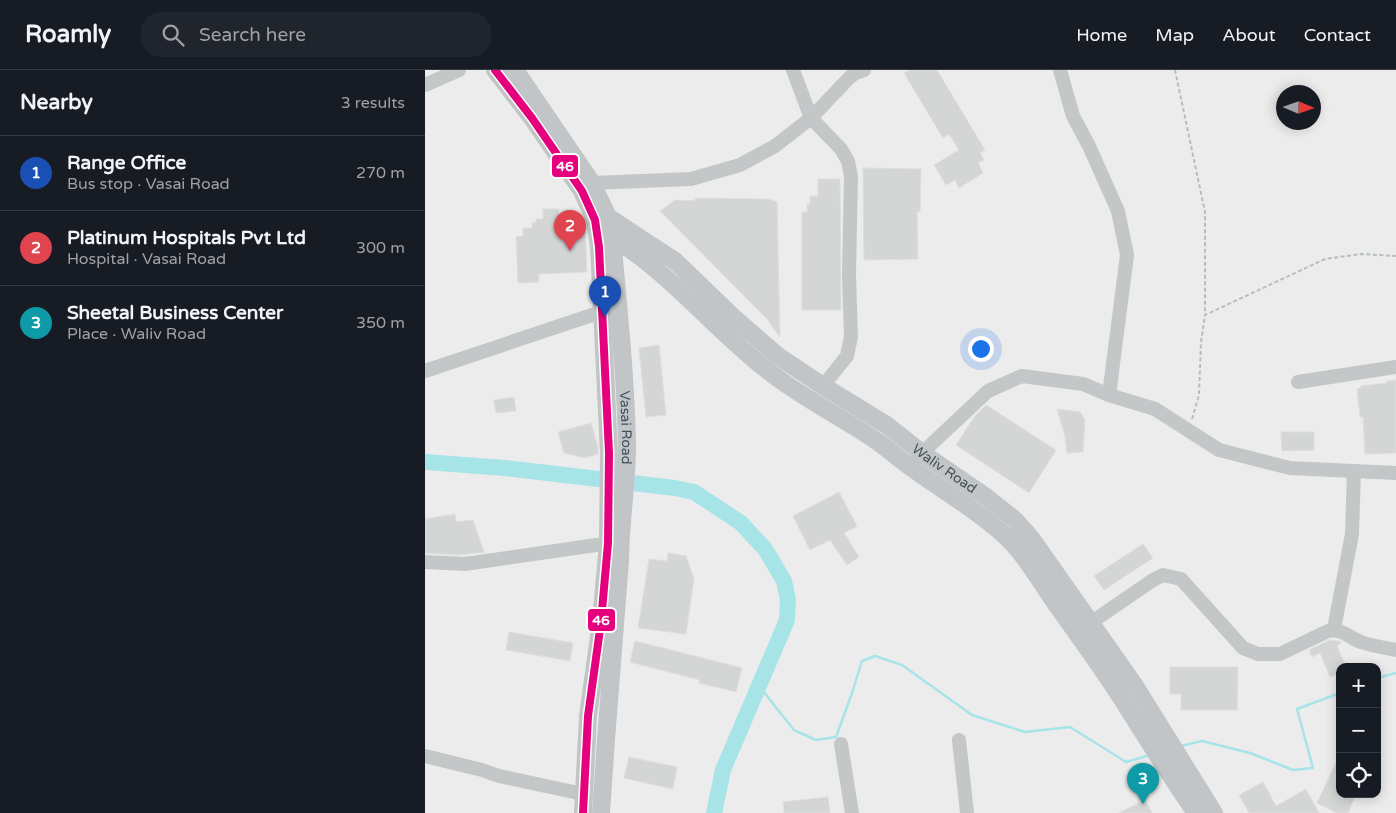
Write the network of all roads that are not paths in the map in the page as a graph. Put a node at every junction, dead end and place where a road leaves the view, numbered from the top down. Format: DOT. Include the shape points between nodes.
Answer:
graph roads {
  1 [pos="459,70"];
  2 [pos="495,70"];
  3 [pos="515,70"];
  4 [pos="793,70"];
  5 [pos="864,70"];
  6 [pos="1060,70"];
  7 [pos="425,85"];
  8 [pos="811,118"];
  9 [pos="592,183"];
  10 [pos="606,228"];
  11 [pos="611,309"];
  12 [pos="1396,367"];
  13 [pos="425,370"];
  14 [pos="1298,382"];
  15 [pos="823,386"];
  16 [pos="1109,395"];
  17 [pos="922,453"];
  18 [pos="911,468"];
  19 [pos="1354,471"];
  20 [pos="1396,473"];
  21 [pos="614,537"];
  22 [pos="425,562"];
  23 [pos="1091,622"];
  24 [pos="1334,630"];
  25 [pos="1077,633"];
  26 [pos="1396,650"];
  27 [pos="959,740"];
  28 [pos="841,744"];
  29 [pos="425,756"];
  30 [pos="583,794"];
  31 [pos="583,813"];
  32 [pos="601,813"];
  33 [pos="852,813"];
  34 [pos="967,813"];
  35 [pos="1196,813"];
  36 [pos="1214,813"];
  1 -- 7 [label="street"];
  2 -- 10 [label="main road, Waliv Road" via="532,118"];
  3 -- 9 [label="main road, Vasai Road"];
  4 -- 8 [label="street"];
  5 -- 8 [label="street" via="849,78"];
  6 -- 16 [label="street" via="1073,116 1118,211 1127,255"];
  8 -- 9 [label="street" via="775,146 740,165 699,178"];
  8 -- 15 [label="street" via="841,149 851,176 851,337 847,356"];
  9 -- 10 [label="main road, Vasai Road"];
  10 -- 11 [label="main road, Vasai Road"];
  10 -- 15 [label="main road, Waliv Road" via="675,261 778,356"];
  10 -- 18 [label="main road, Waliv Road" via="768,371 879,442"];
  11 -- 13 [label="street"];
  11 -- 21 [label="main road, Vasai Road" via="625,397 618,451"];
  12 -- 14 [label="street"];
  15 -- 17 [label="main road, Waliv Road" via="888,426"];
  16 -- 17 [label="street" via="1083,384 1022,376 988,391"];
  16 -- 19 [label="street" via="1155,409 1219,450 1290,468"];
  17 -- 18 [label="street"];
  17 -- 23 [label="main road, Waliv Road" via="986,496 1015,520"];
  18 -- 25 [label="main road, Waliv Road" via="977,512 1003,534"];
  19 -- 20 [label="street"];
  19 -- 24 [label="street" via="1352,534"];
  21 -- 22 [label="street" via="465,564"];
  21 -- 30 [label="main road, Vasai Road" via="588,716"];
  21 -- 32 [label="main road, Vasai Road" via="621,562"];
  23 -- 24 [label="street" via="1163,575 1181,579 1243,648 1258,654 1281,654"];
  23 -- 25 [label="street"];
  23 -- 36 [label="main road, Waliv Road"];
  24 -- 26 [label="street" via="1341,630 1359,641"];
  25 -- 35 [label="main road, Waliv Road"];
  27 -- 34 [label="street"];
  28 -- 33 [label="street"];
  29 -- 30 [label="street"];
  30 -- 31 [label="main road, Vasai Road"];
}
